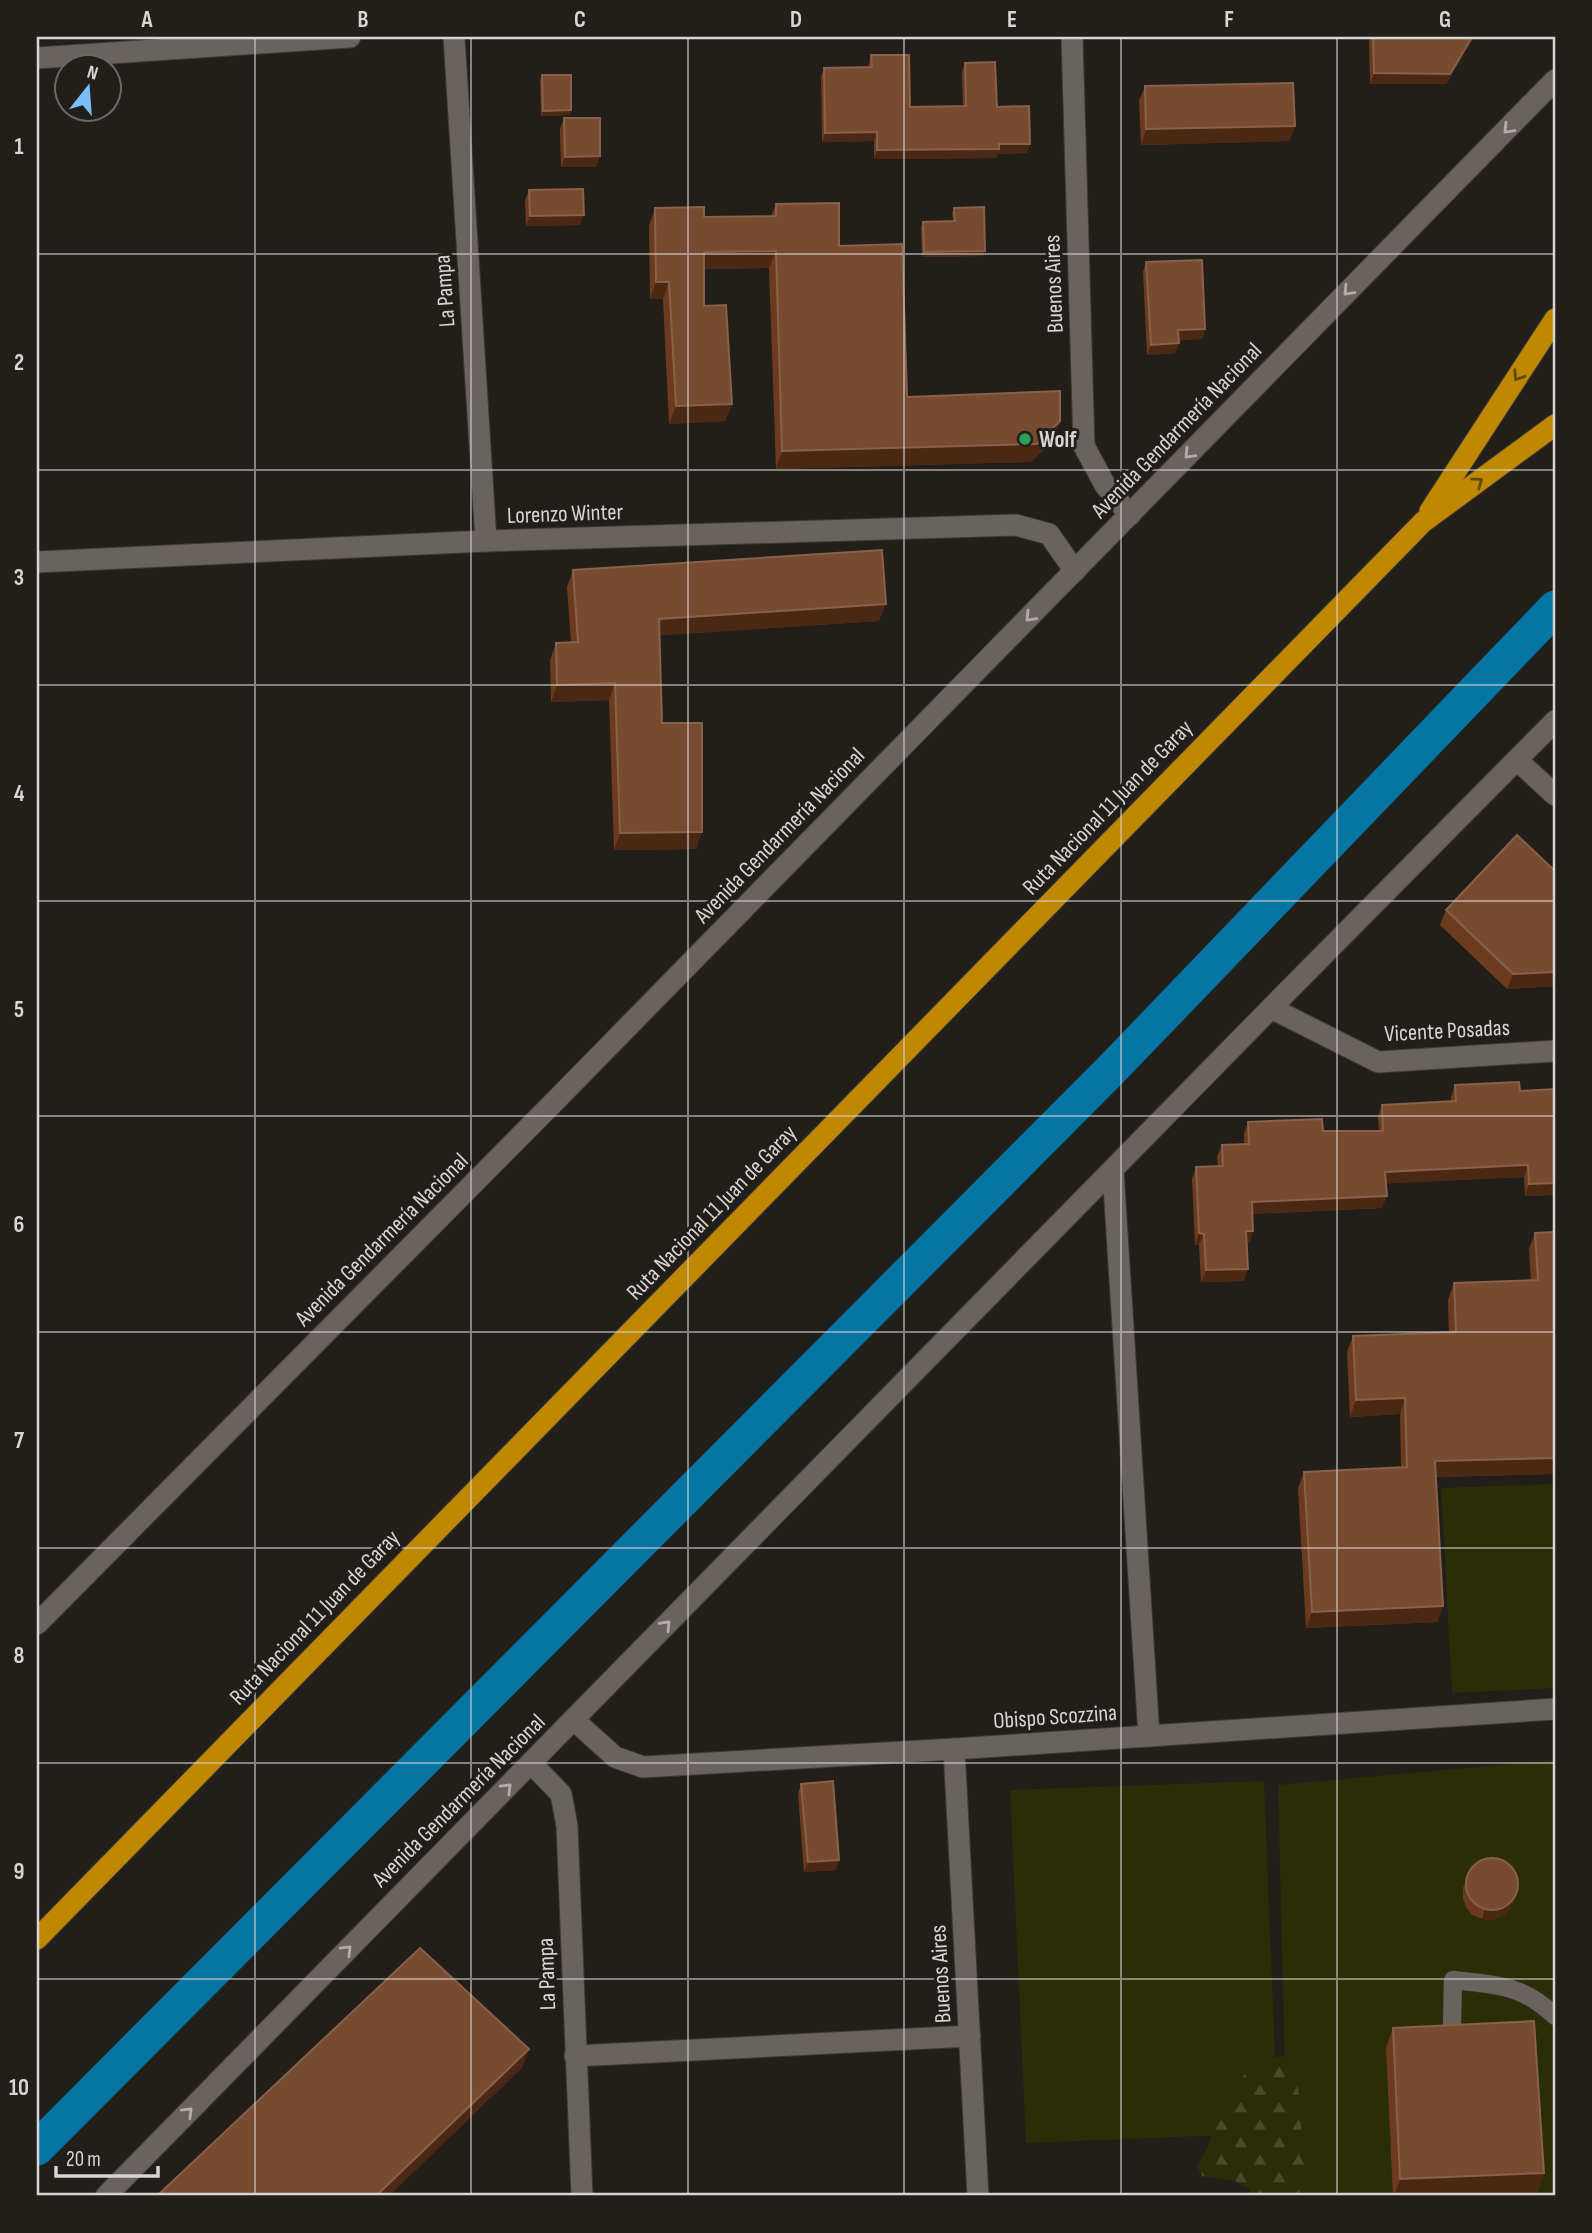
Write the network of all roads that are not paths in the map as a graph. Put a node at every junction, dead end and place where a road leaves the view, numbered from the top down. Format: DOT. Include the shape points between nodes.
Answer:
graph roads {
  1 [pos="350,37"];
  2 [pos="454,37"];
  3 [pos="1072,37"];
  4 [pos="37,58"];
  5 [pos="1555,80"];
  6 [pos="1555,319"];
  7 [pos="1555,425"];
  8 [pos="1130,515"];
  9 [pos="1423,522"];
  10 [pos="486,541"];
  11 [pos="37,562"];
  12 [pos="1075,571"];
  13 [pos="1555,721"];
  14 [pos="1517,760"];
  15 [pos="1555,795"];
  16 [pos="1271,1008"];
  17 [pos="1555,1051"];
  18 [pos="1113,1170"];
  19 [pos="37,1624"];
  20 [pos="1555,1709"];
  21 [pos="574,1720"];
  22 [pos="1149,1736"];
  23 [pos="954,1749"];
  24 [pos="531,1763"];
  25 [pos="37,1939"];
  26 [pos="1555,2016"];
  27 [pos="1452,2023"];
  28 [pos="970,2036"];
  29 [pos="575,2056"];
  30 [pos="106,2196"];
  31 [pos="582,2196"];
  32 [pos="978,2196"];
  1 -- 4 [label="street"];
  2 -- 10 [label="street, La Pampa"];
  3 -- 8 [label="street, Buenos Aires" via="1083,446 1105,485"];
  5 -- 8 [label="street, Avenida Gendarmería Nacional, one-way"];
  6 -- 9 [label="highway, Ruta Nacional 11 Juan de Garay, one-way"];
  9 -- 7 [label="highway, Ruta Nacional 11 Juan de Garay, one-way"];
  8 -- 12 [label="street, Avenida Gendarmería Nacional"];
  9 -- 25 [label="highway, Ruta Nacional 11 Juan de Garay"];
  10 -- 11 [label="street, Lorenzo Winter"];
  10 -- 12 [label="street, Lorenzo Winter" via="1016,526 1049,534"];
  12 -- 19 [label="street, Avenida Gendarmería Nacional, one-way"];
  13 -- 14 [label="street, Avenida Gendarmería Nacional"];
  14 -- 15 [label="street"];
  14 -- 16 [label="street, Avenida Gendarmería Nacional"];
  16 -- 17 [label="street, Vicente Posadas" via="1378,1062"];
  16 -- 18 [label="street, Avenida Gendarmería Nacional"];
  21 -- 18 [label="street, Avenida Gendarmería Nacional, one-way"];
  18 -- 22 [label="street"];
  20 -- 22 [label="street, Obispo Scozzina"];
  21 -- 23 [label="street, Obispo Scozzina" via="615,1757 643,1767"];
  21 -- 24 [label="street, Avenida Gendarmería Nacional"];
  22 -- 23 [label="street, Obispo Scozzina"];
  23 -- 28 [label="street, Buenos Aires"];
  24 -- 29 [label="street, La Pampa" via="561,1794 567,1826"];
  30 -- 24 [label="street, Avenida Gendarmería Nacional, one-way"];
  26 -- 27 [label="lane" via="1539,2001 1511,1987 1453,1980"];
  28 -- 29 [label="street"];
  28 -- 32 [label="street, Buenos Aires"];
  29 -- 31 [label="street, La Pampa"];
}
